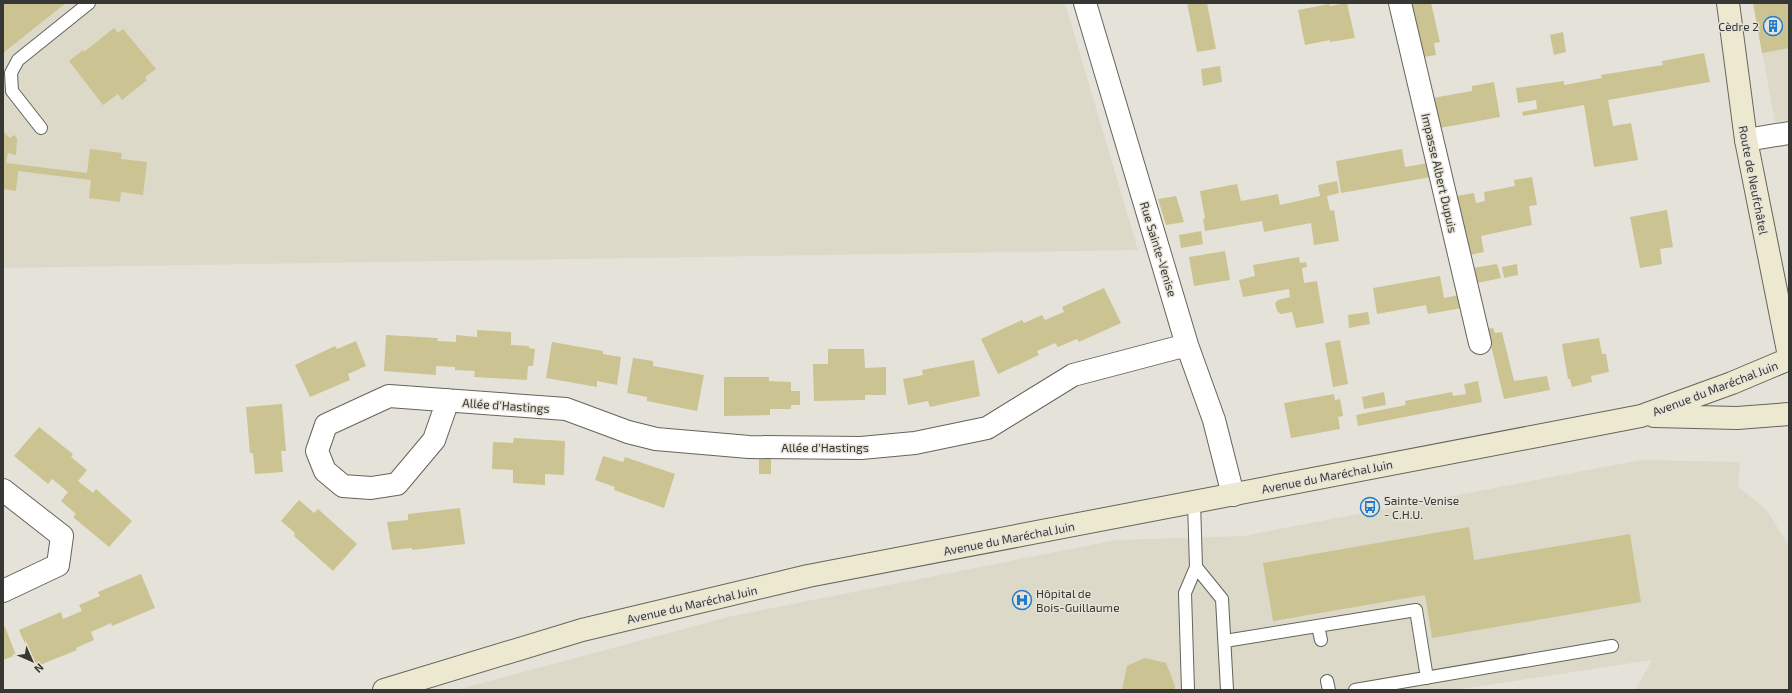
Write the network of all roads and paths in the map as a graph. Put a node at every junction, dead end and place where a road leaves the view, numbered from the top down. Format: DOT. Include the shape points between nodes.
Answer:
graph roads {
  1 [pos="89,3"];
  2 [pos="1085,3"];
  3 [pos="1400,3"];
  4 [pos="1728,3"];
  5 [pos="41,128"];
  6 [pos="1789,133"];
  7 [pos="1746,140"];
  8 [pos="1480,343"];
  9 [pos="1187,345"];
  10 [pos="1789,356"];
  11 [pos="1789,359"];
  12 [pos="448,400"];
  13 [pos="1789,414"];
  14 [pos="1641,416"];
  15 [pos="3,490"];
  16 [pos="1233,494"];
  17 [pos="1194,502"];
  18 [pos="1196,567"];
  19 [pos="3,591"];
  20 [pos="1318,626"];
  21 [pos="1321,640"];
  22 [pos="1224,641"];
  23 [pos="1612,646"];
  24 [pos="1427,678"];
  25 [pos="384,690"];
  26 [pos="1188,690"];
  27 [pos="1227,690"];
  28 [pos="1355,690"];
  1 -- 5 [label="lane" via="18,60 12,73 12,91"];
  2 -- 9 [label="street, Rue Sainte-Venise"];
  3 -- 8 [label="street, Impasse Albert Dupuis"];
  4 -- 7 [label="street, Route de Neufchâtel"];
  6 -- 7 [label="street"];
  7 -- 10 [label="street, Route de Neufchâtel"];
  9 -- 12 [label="street, Allée d'Hastings" via="1073,376 987,428 915,443 861,448 749,447 656,439 628,432 566,409"];
  9 -- 16 [label="street, Rue Sainte-Venise" via="1214,420"];
  11 -- 14 [label="street, Avenue du Maréchal Juin"];
  12 -- 12 [label="street, Allée d'Hastings" via="388,396 326,425 317,451 324,471 342,486 371,488 397,484 434,440"];
  13 -- 14 [label="street, Avenue du Maréchal Juin" via="1737,418"];
  14 -- 16 [label="street, Avenue du Maréchal Juin"];
  15 -- 19 [label="street" via="62,536 58,565"];
  16 -- 17 [label="street, Avenue du Maréchal Juin"];
  17 -- 18 [label="lane"];
  17 -- 25 [label="street, Avenue du Maréchal Juin" via="800,578 582,630"];
  18 -- 22 [label="lane" via="1222,598"];
  18 -- 26 [label="lane" via="1185,594"];
  20 -- 21 [label="lane"];
  20 -- 22 [label="lane"];
  20 -- 24 [label="lane" via="1416,610"];
  22 -- 27 [label="lane"];
  23 -- 24 [label="lane"];
  24 -- 28 [label="lane"];
}
